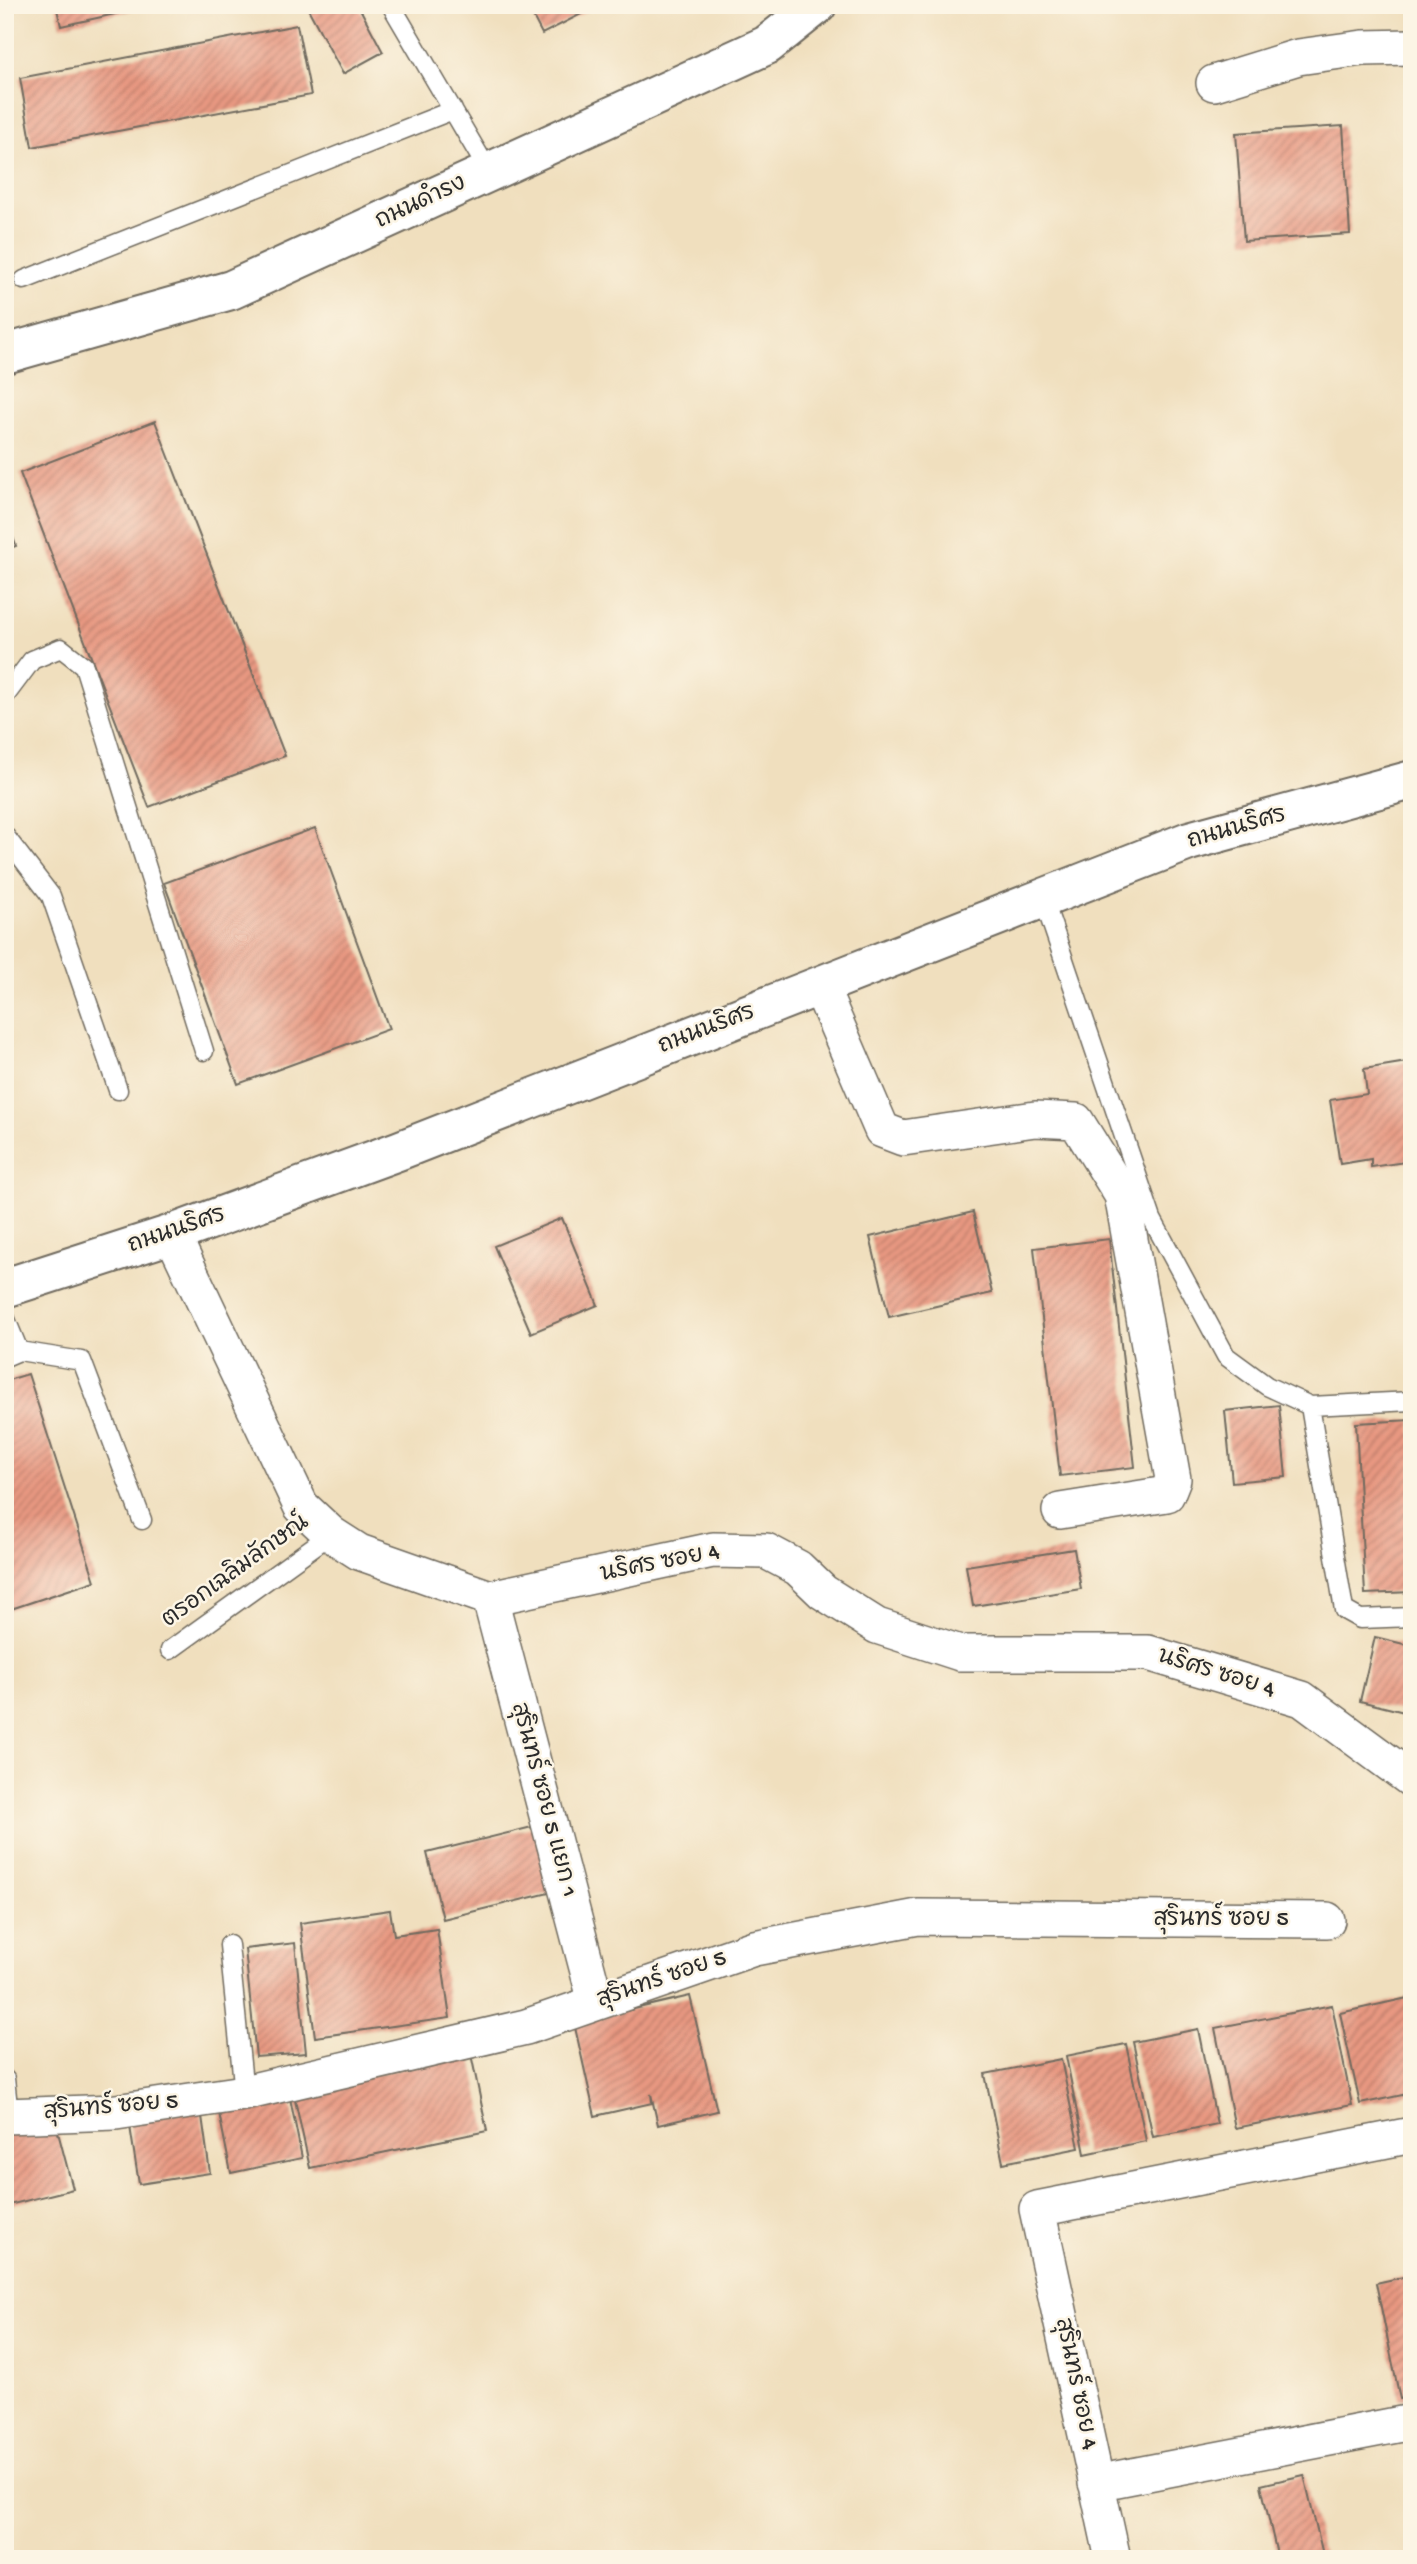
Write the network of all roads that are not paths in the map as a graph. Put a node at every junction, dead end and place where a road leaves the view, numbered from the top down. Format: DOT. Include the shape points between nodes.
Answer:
graph roads {
  1 [pos="391,5"];
  2 [pos="817,5"];
  3 [pos="1412,47"];
  4 [pos="1214,83"];
  5 [pos="453,110"];
  6 [pos="489,172"];
  7 [pos="24,281"];
  8 [pos="5,354"];
  9 [pos="5,696"];
  10 [pos="1412,780"];
  11 [pos="5,836"];
  12 [pos="1043,898"];
  13 [pos="820,986"];
  14 [pos="204,1051"];
  15 [pos="118,1090"];
  16 [pos="172,1234"];
  17 [pos="5,1288"];
  18 [pos="5,1317"];
  19 [pos="12,1354"];
  20 [pos="1412,1401"];
  21 [pos="1310,1406"];
  22 [pos="1060,1511"];
  23 [pos="142,1520"];
  24 [pos="331,1534"];
  25 [pos="489,1598"];
  26 [pos="1412,1617"];
  27 [pos="170,1650"];
  28 [pos="1412,1780"];
  29 [pos="1327,1920"];
  30 [pos="229,1945"];
  31 [pos="596,2002"];
  32 [pos="5,2079"];
  33 [pos="244,2093"];
  34 [pos="7,2116"];
  35 [pos="1412,2135"];
  36 [pos="1412,2422"];
  37 [pos="1096,2483"];
  38 [pos="1112,2559"];
  1 -- 5 [label="lane"];
  2 -- 6 [label="street, ถนนดำรง" via="767,45"];
  3 -- 4 [label="street" via="1298,57"];
  5 -- 6 [label="lane"];
  5 -- 7 [label="lane"];
  6 -- 8 [label="street, ถนนดำรง" via="230,290"];
  9 -- 14 [label="lane" via="32,660 61,648 85,666"];
  10 -- 12 [label="street, ถนนนริศร" via="1189,841"];
  11 -- 15 [label="lane" via="51,896"];
  12 -- 13 [label="street, ถนนนริศร"];
  12 -- 21 [label="lane" via="1152,1219 1226,1356 1266,1386"];
  13 -- 16 [label="street, ถนนนริศร"];
  13 -- 22 [label="street" via="882,1130 903,1138 1035,1119 1076,1121 1122,1195 1172,1479 1167,1494"];
  16 -- 17 [label="street, ถนนนริศร"];
  16 -- 24 [label="street" via="301,1506"];
  18 -- 19 [label="lane"];
  19 -- 23 [label="lane" via="82,1361"];
  20 -- 21 [label="lane"];
  21 -- 26 [label="lane" via="1344,1610 1360,1619"];
  24 -- 25 [label="street" via="359,1552"];
  24 -- 27 [label="lane, ตรอกเฉลิมลักษณ์"];
  25 -- 28 [label="street, นริศร ซอย 4" via="713,1550 766,1552 798,1568 823,1592 877,1626 960,1653 1148,1653 1302,1699"];
  25 -- 31 [label="street, สุรินทร์ ซอย 5 แยก 1"];
  29 -- 31 [label="street, สุรินทร์ ซอย 5" via="918,1917 754,1948"];
  30 -- 33 [label="lane"];
  31 -- 33 [label="street, สุรินทร์ ซอย 5" via="526,2027"];
  32 -- 34 [label="lane"];
  33 -- 34 [label="street, สุรินทร์ ซอย 5" via="116,2112"];
  35 -- 37 [label="street, สุรินทร์ ซอย 4" via="1037,2209"];
  36 -- 37 [label="street"];
  37 -- 38 [label="street, สุรินทร์ ซอย 4"];
}
